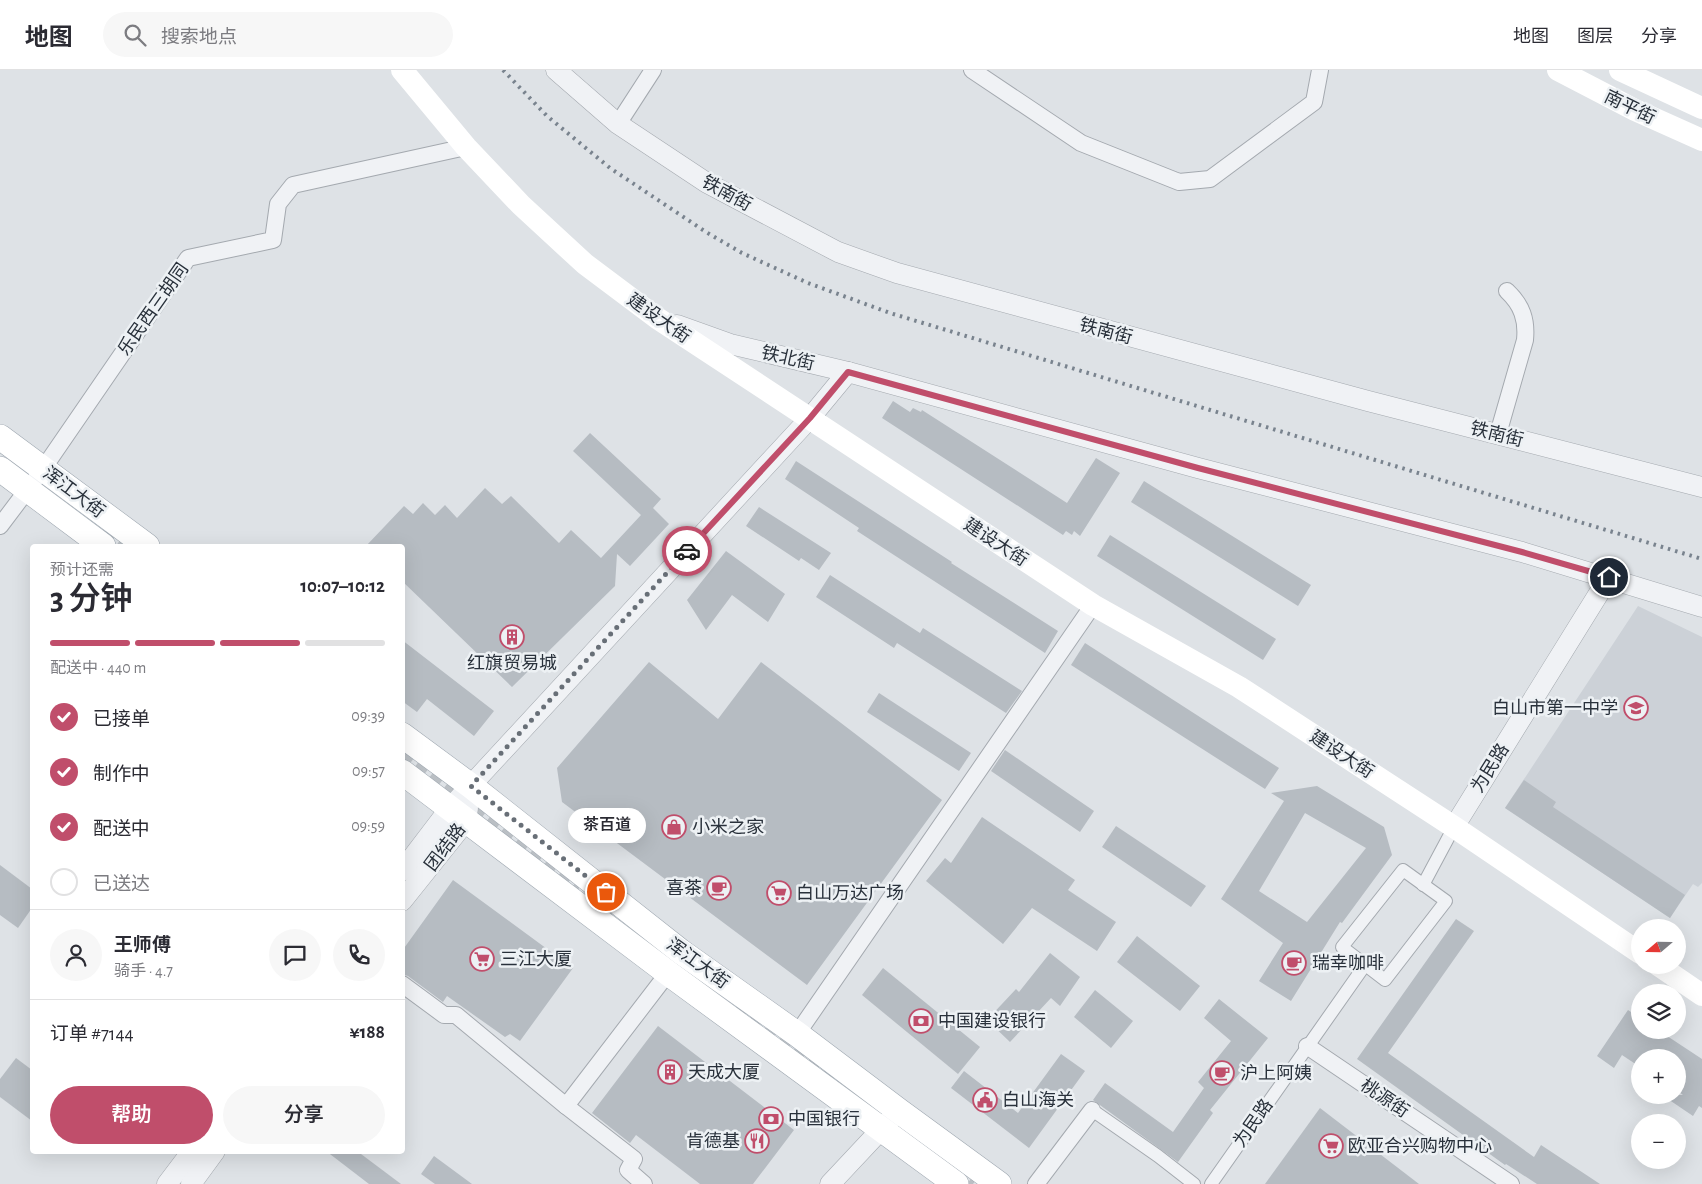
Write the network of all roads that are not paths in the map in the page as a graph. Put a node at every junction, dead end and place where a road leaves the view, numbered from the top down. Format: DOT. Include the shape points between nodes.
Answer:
graph roads {
  1 [pos="402,70"];
  2 [pos="556,70"];
  3 [pos="653,70"];
  4 [pos="972,70"];
  5 [pos="1320,70"];
  6 [pos="1558,70"];
  7 [pos="1620,70"];
  8 [pos="1702,108"];
  9 [pos="618,124"];
  10 [pos="1702,140"];
  11 [pos="466,147"];
  12 [pos="1507,291"];
  13 [pos="656,318"];
  14 [pos="848,372"];
  15 [pos="810,418"];
  16 [pos="1498,434"];
  17 [pos="0,437"];
  18 [pos="0,469"];
  19 [pos="43,469"];
  20 [pos="1702,487"];
  21 [pos="27,489"];
  22 [pos="0,526"];
  23 [pos="100,544"];
  24 [pos="144,544"];
  25 [pos="1609,577"];
  26 [pos="1093,605"];
  27 [pos="1702,607"];
  28 [pos="405,738"];
  29 [pos="405,774"];
  30 [pos="471,786"];
  31 [pos="458,814"];
  32 [pos="1454,827"];
  33 [pos="405,868"];
  34 [pos="1423,885"];
  35 [pos="405,897"];
  36 [pos="1631,947"];
  37 [pos="1365,965"];
  38 [pos="668,973"];
  39 [pos="1671,974"];
  40 [pos="405,986"];
  41 [pos="1702,995"];
  42 [pos="797,1034"];
  43 [pos="1307,1046"];
  44 [pos="566,1106"];
  45 [pos="1092,1110"];
  46 [pos="899,1111"];
  47 [pos="882,1129"];
  48 [pos="190,1154"];
  49 [pos="213,1154"];
  50 [pos="167,1184"];
  51 [pos="191,1184"];
  52 [pos="644,1184"];
  53 [pos="830,1184"];
  54 [pos="956,1184"];
  55 [pos="999,1184"];
  56 [pos="1036,1184"];
  57 [pos="1194,1184"];
  58 [pos="1211,1184"];
  59 [pos="1511,1184"];
  1 -- 11 [label="main road, 建设大街"];
  2 -- 9 [label="street, 铁南街"];
  3 -- 9 [label="street"];
  4 -- 5 [label="street" via="1081,143 1179,182 1210,179 1314,102"];
  6 -- 10 [label="main road, 南平街"];
  7 -- 8 [label="main road, 南平街"];
  9 -- 16 [label="street, 铁南街" via="707,182 768,216 838,252 897,273"];
  11 -- 13 [label="main road, 建设大街" via="521,205 585,264"];
  11 -- 19 [label="street, 乐民西三胡同" via="293,185 278,204 273,240 188,258"];
  12 -- 16 [label="street" via="1517,300 1527,326"];
  13 -- 14 [label="street, 铁北街" via="730,344"];
  13 -- 15 [label="main road, 建设大街"];
  14 -- 15 [label="street, 团结路"];
  14 -- 25 [label="street, 铁北街"];
  15 -- 26 [label="main road, 建设大街"];
  15 -- 30 [label="street, 团结路"];
  16 -- 20 [label="street, 铁南街"];
  17 -- 19 [label="main road, 浑江大街"];
  18 -- 21 [label="main road, 浑江大街"];
  19 -- 21 [label="street, 乐民西三胡同"];
  19 -- 24 [label="main road, 浑江大街"];
  21 -- 22 [label="street, 乐民西三胡同"];
  21 -- 23 [label="main road, 浑江大街"];
  25 -- 27 [label="street, 铁北街"];
  25 -- 32 [label="street, 为民路"];
  26 -- 32 [label="main road, 建设大街" via="1238,686"];
  26 -- 42 [label="street"];
  28 -- 30 [label="main road, 浑江大街"];
  29 -- 31 [label="main road, 浑江大街"];
  30 -- 31 [label="street, 团结路"];
  30 -- 42 [label="main road, 浑江大街" via="680,951"];
  31 -- 33 [label="street, 团结路"];
  31 -- 35 [label="street, 团结路"];
  31 -- 38 [label="main road, 浑江大街"];
  32 -- 34 [label="street, 为民路"];
  32 -- 36 [label="main road, 建设大街"];
  34 -- 37 [label="street" via="1403,870 1342,946"];
  34 -- 37 [label="street" via="1446,901 1385,980"];
  37 -- 43 [label="street, 为民路"];
  38 -- 44 [label="street"];
  38 -- 47 [label="main road, 浑江大街"];
  39 -- 41 [label="main road"];
  40 -- 44 [label="street" via="444,1015 456,1015"];
  42 -- 46 [label="main road, 浑江大街"];
  43 -- 58 [label="street, 为民路"];
  43 -- 59 [label="street, 桃源街"];
  44 -- 52 [label="street" via="634,1159 628,1170"];
  45 -- 56 [label="street"];
  45 -- 57 [label="street"];
  46 -- 47 [label="street"];
  46 -- 55 [label="main road, 浑江大街"];
  47 -- 53 [label="street"];
  47 -- 54 [label="main road, 浑江大街"];
  48 -- 50 [label="street"];
  49 -- 51 [label="street"];
}
